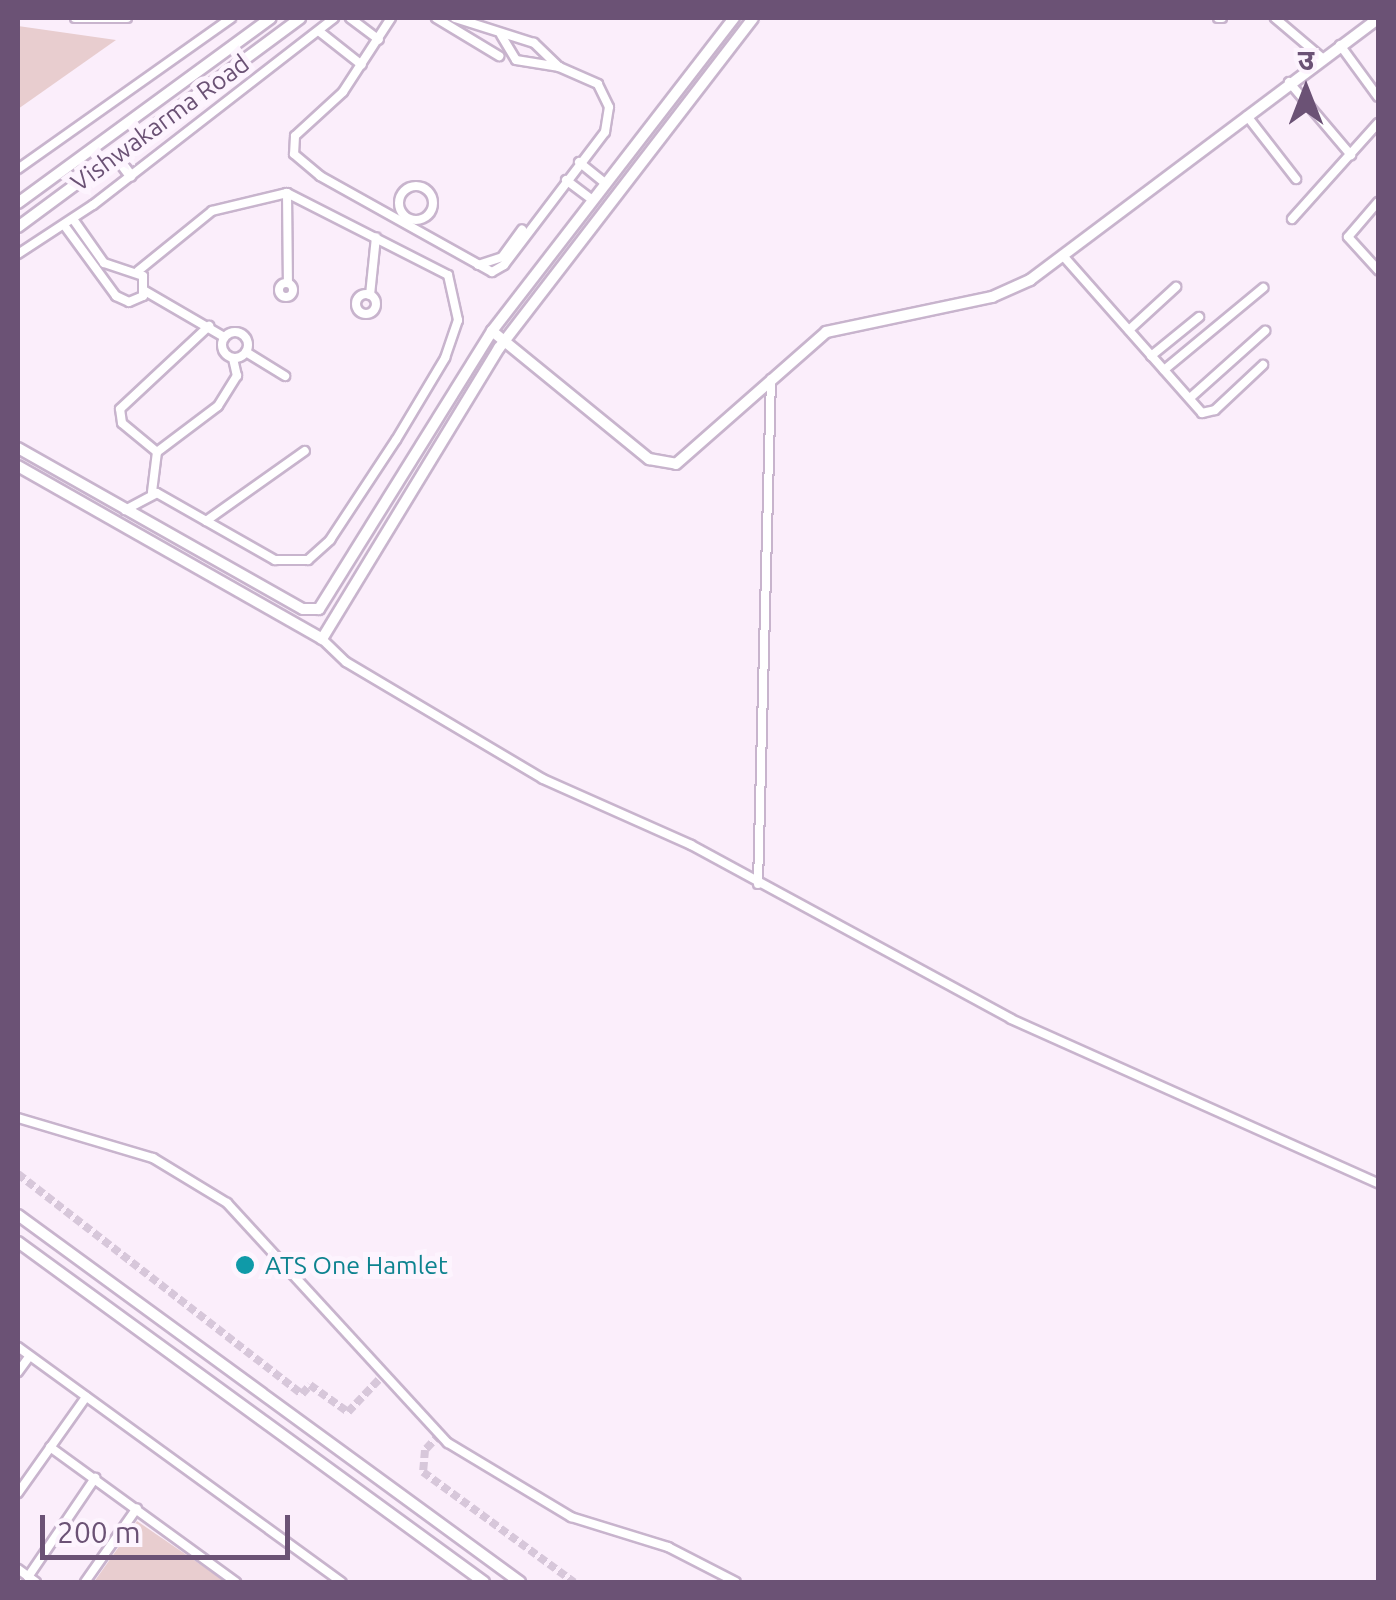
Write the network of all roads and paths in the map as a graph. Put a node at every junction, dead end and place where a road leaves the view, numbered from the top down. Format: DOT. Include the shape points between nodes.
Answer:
graph roads {
  1 [pos="76,18"];
  2 [pos="83,18"];
  3 [pos="128,18"];
  4 [pos="231,18"];
  5 [pos="271,18"];
  6 [pos="300,18"];
  7 [pos="334,18"];
  8 [pos="350,18"];
  9 [pos="391,18"];
  10 [pos="436,18"];
  11 [pos="455,18"];
  12 [pos="734,18"];
  13 [pos="753,18"];
  14 [pos="1275,18"];
  15 [pos="1377,24"];
  16 [pos="320,32"];
  17 [pos="501,35"];
  18 [pos="379,40"];
  19 [pos="1340,46"];
  20 [pos="500,56"];
  21 [pos="1321,57"];
  22 [pos="362,65"];
  23 [pos="559,66"];
  24 [pos="1289,82"];
  25 [pos="1378,97"];
  26 [pos="1248,116"];
  27 [pos="1378,123"];
  28 [pos="114,155"];
  29 [pos="1350,155"];
  30 [pos="580,162"];
  31 [pos="18,169"];
  32 [pos="131,176"];
  33 [pos="1296,179"];
  34 [pos="566,180"];
  35 [pos="604,182"];
  36 [pos="287,192"];
  37 [pos="591,199"];
  38 [pos="18,202"];
  39 [pos="1378,202"];
  40 [pos="400,210"];
  41 [pos="392,217"];
  42 [pos="74,219"];
  43 [pos="1292,219"];
  44 [pos="416,221"];
  45 [pos="64,225"];
  46 [pos="18,227"];
  47 [pos="522,229"];
  48 [pos="416,232"];
  49 [pos="376,237"];
  50 [pos="37,239"];
  51 [pos="18,242"];
  52 [pos="18,254"];
  53 [pos="1064,258"];
  54 [pos="475,266"];
  55 [pos="1378,270"];
  56 [pos="138,271"];
  57 [pos="288,283"];
  58 [pos="1176,287"];
  59 [pos="1263,288"];
  60 [pos="145,291"];
  61 [pos="370,296"];
  62 [pos="1199,317"];
  63 [pos="210,326"];
  64 [pos="1128,330"];
  65 [pos="492,331"];
  66 [pos="1265,331"];
  67 [pos="224,337"];
  68 [pos="511,346"];
  69 [pos="246,352"];
  70 [pos="1151,356"];
  71 [pos="233,358"];
  72 [pos="1263,366"];
  73 [pos="1164,370"];
  74 [pos="285,376"];
  75 [pos="770,379"];
  76 [pos="1190,398"];
  77 [pos="396,440"];
  78 [pos="18,448"];
  79 [pos="157,452"];
  80 [pos="304,452"];
  81 [pos="415,454"];
  82 [pos="18,466"];
  83 [pos="152,492"];
  84 [pos="124,510"];
  85 [pos="206,522"];
  86 [pos="322,639"];
  87 [pos="758,884"];
  88 [pos="18,1118"];
  89 [pos="1378,1183"];
  90 [pos="18,1215"];
  91 [pos="18,1242"];
  92 [pos="18,1348"];
  93 [pos="29,1357"];
  94 [pos="18,1372"];
  95 [pos="86,1397"];
  96 [pos="50,1447"];
  97 [pos="96,1478"];
  98 [pos="18,1493"];
  99 [pos="137,1508"];
  100 [pos="18,1569"];
  101 [pos="32,1580"];
  102 [pos="85,1582"];
  103 [pos="236,1582"];
  104 [pos="342,1582"];
  105 [pos="484,1582"];
  106 [pos="520,1582"];
  107 [pos="736,1582"];
  1 -- 2 [label="street"];
  2 -- 3 [label="street"];
  4 -- 31 [label="street"];
  5 -- 38 [label="street, Vishwakarma Road"];
  6 -- 28 [label="street, Vishwakarma Road"];
  7 -- 16 [label="street"];
  8 -- 18 [label="street"];
  9 -- 18 [label="street"];
  10 -- 20 [label="street"];
  11 -- 17 [label="street"];
  12 -- 35 [label="street"];
  13 -- 68 [label="street"];
  14 -- 21 [label="street"];
  15 -- 19 [label="street"];
  16 -- 22 [label="street"];
  16 -- 32 [label="street"];
  17 -- 23 [label="street" via="534,43"];
  17 -- 23 [label="street" via="516,60"];
  18 -- 22 [label="street"];
  19 -- 21 [label="street"];
  19 -- 25 [label="street"];
  21 -- 24 [label="street"];
  22 -- 41 [label="street" via="292,147 320,176"];
  23 -- 30 [label="street" via="588,76 609,107 605,132"];
  24 -- 26 [label="street"];
  24 -- 29 [label="street"];
  26 -- 33 [label="street"];
  26 -- 53 [label="street"];
  27 -- 29 [label="street"];
  28 -- 32 [label="street"];
  28 -- 46 [label="street, Vishwakarma Road"];
  29 -- 43 [label="street"];
  30 -- 34 [label="street"];
  30 -- 35 [label="street"];
  32 -- 42 [label="street"];
  34 -- 37 [label="street"];
  34 -- 54 [label="street" via="504,265 492,272"];
  35 -- 37 [label="street"];
  36 -- 49 [label="street"];
  36 -- 56 [label="street" via="212,211"];
  36 -- 57 [label="street"];
  37 -- 65 [label="street"];
  39 -- 55 [label="street" via="1348,237"];
  40 -- 41 [label="street"];
  40 -- 44 [label="street"];
  40 -- 44 [label="street" via="406,188 426,189 433,206"];
  41 -- 48 [label="street"];
  42 -- 45 [label="street"];
  42 -- 56 [label="street" via="104,263"];
  44 -- 48 [label="street"];
  45 -- 50 [label="street"];
  45 -- 60 [label="street" via="116,296 129,302"];
  47 -- 54 [label="street" via="494,263"];
  48 -- 54 [label="street"];
  49 -- 61 [label="street"];
  49 -- 77 [label="street" via="448,275 458,297 452,341"];
  50 -- 51 [label="street"];
  50 -- 52 [label="street"];
  53 -- 64 [label="street"];
  53 -- 75 [label="street" via="992,297 826,332"];
  56 -- 60 [label="street"];
  58 -- 64 [label="street"];
  59 -- 73 [label="street"];
  60 -- 63 [label="street"];
  62 -- 70 [label="street"];
  63 -- 67 [label="street"];
  63 -- 79 [label="street" via="120,409 122,424"];
  64 -- 70 [label="street"];
  65 -- 68 [label="street"];
  65 -- 81 [label="street"];
  66 -- 76 [label="street"];
  67 -- 69 [label="street" via="242,334"];
  67 -- 71 [label="street" via="222,351"];
  68 -- 75 [label="street" via="667,466"];
  68 -- 86 [label="street"];
  69 -- 71 [label="street"];
  69 -- 74 [label="street"];
  70 -- 73 [label="street"];
  71 -- 79 [label="street" via="237,376 218,406"];
  72 -- 76 [label="street" via="1210,413"];
  73 -- 76 [label="street"];
  75 -- 87 [label="street"];
  77 -- 81 [label="street"];
  77 -- 85 [label="street" via="330,540 298,564 275,560"];
  78 -- 84 [label="street"];
  79 -- 83 [label="street"];
  80 -- 85 [label="street"];
  81 -- 84 [label="street" via="326,604 313,611"];
  82 -- 86 [label="street"];
  83 -- 84 [label="street"];
  83 -- 85 [label="street"];
  86 -- 87 [label="street" via="346,662 543,779 659,830"];
  87 -- 89 [label="street" via="1011,1020"];
  88 -- 107 [label="street" via="153,1158 226,1203 440,1434 571,1517 668,1546"];
  90 -- 106 [label="street"];
  91 -- 105 [label="street"];
  92 -- 93 [label="street"];
  93 -- 94 [label="street"];
  93 -- 95 [label="street"];
  95 -- 96 [label="street"];
  95 -- 104 [label="street"];
  96 -- 97 [label="street"];
  96 -- 98 [label="street"];
  97 -- 99 [label="street"];
  97 -- 101 [label="street"];
  99 -- 102 [label="street"];
  99 -- 103 [label="street"];
  100 -- 101 [label="street"];
}
